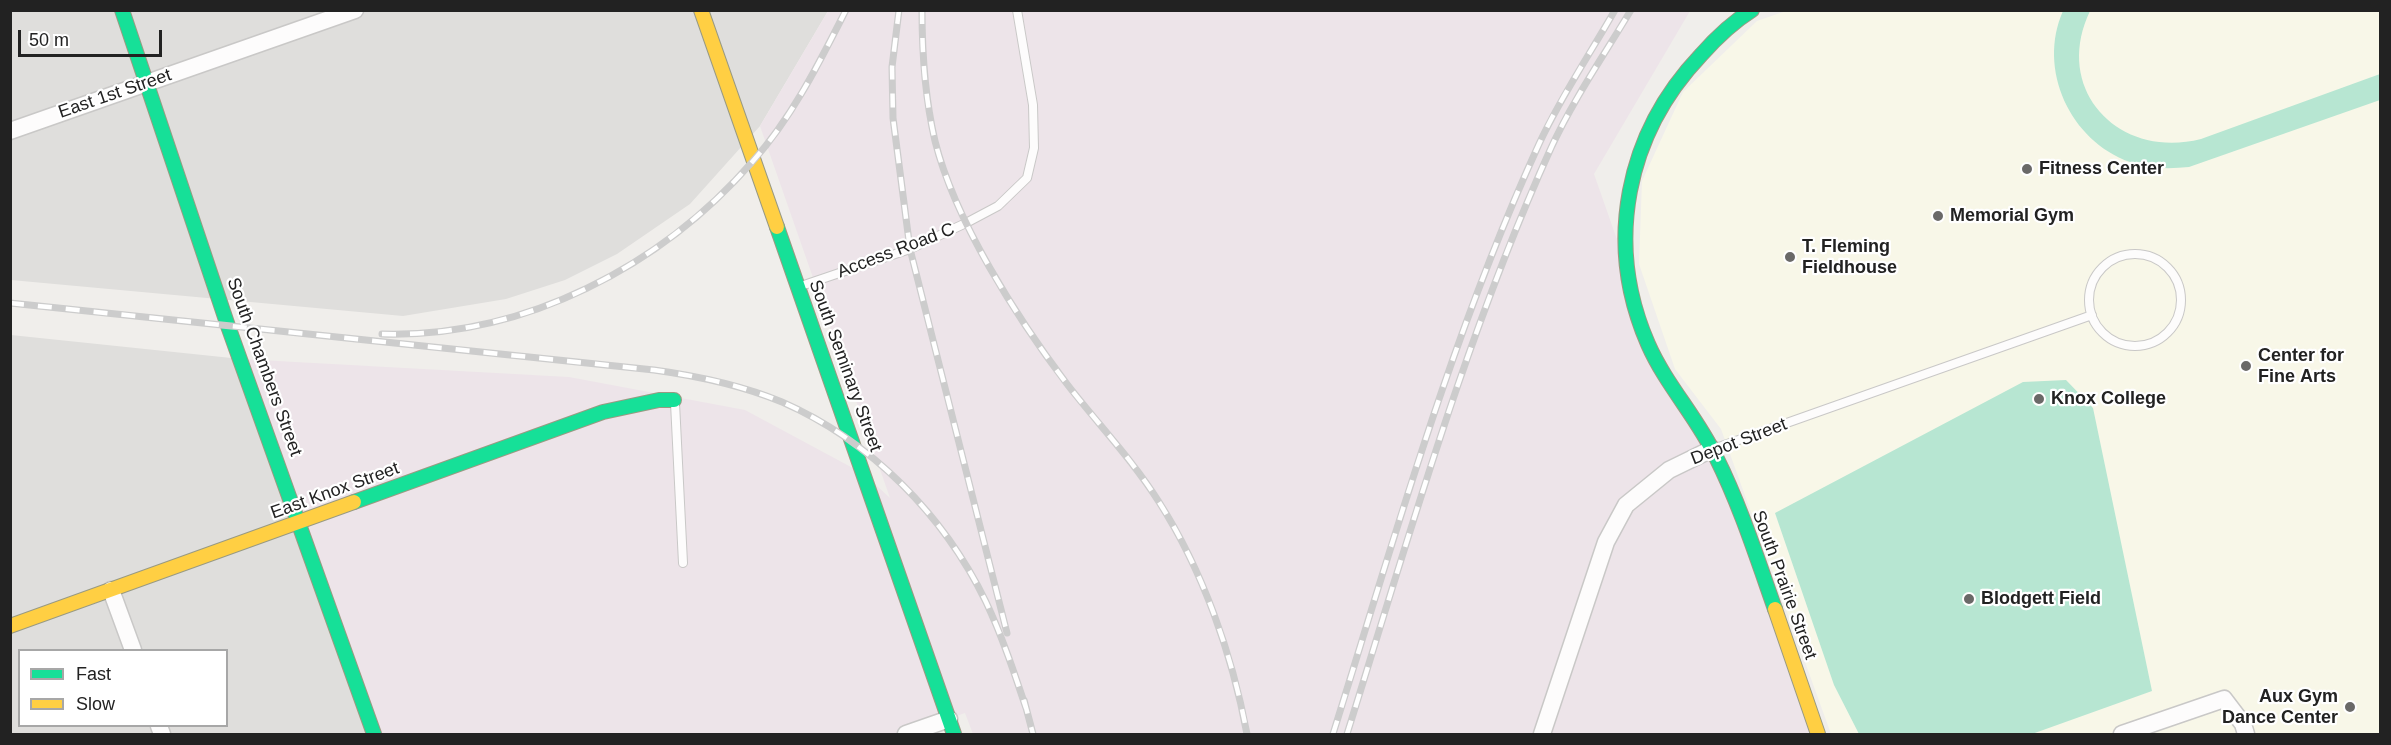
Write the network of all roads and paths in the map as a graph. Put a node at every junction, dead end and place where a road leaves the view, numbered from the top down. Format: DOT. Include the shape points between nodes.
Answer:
graph roads {
  1 [pos="122,10"];
  2 [pos="354,10"];
  3 [pos="701,10"];
  4 [pos="1017,10"];
  5 [pos="1752,10"];
  6 [pos="148,82"];
  7 [pos="10,131"];
  8 [pos="798,288"];
  9 [pos="2092,315"];
  10 [pos="674,400"];
  11 [pos="1712,449"];
  12 [pos="301,523"];
  13 [pos="683,563"];
  14 [pos="111,590"];
  15 [pos="10,626"];
  16 [pos="131,649"];
  17 [pos="952,727"];
  18 [pos="374,735"];
  19 [pos="906,735"];
  20 [pos="1542,735"];
  21 [pos="1818,735"];
  22 [pos="2122,735"];
  23 [pos="2246,735"];
  1 -- 6 [label="street, South Chambers Street"];
  2 -- 6 [label="street, East 1st Street"];
  3 -- 8 [label="street, South Seminary Street"];
  4 -- 8 [label="lane, Access Road C" via="1033,105 1034,148 1027,178 998,206 966,223 910,249"];
  5 -- 11 [label="street" via="1702,53 1663,97 1638,151 1626,212 1628,271 1642,328 1668,383"];
  6 -- 7 [label="street, East 1st Street"];
  6 -- 12 [label="street, South Chambers Street" via="228,326"];
  8 -- 17 [label="street, South Seminary Street"];
  9 -- 9 [label="lane" via="2091,287 2097,274 2119,256 2141,255 2161,261 2180,286 2182,301 2174,324 2157,340 2143,345 2127,345 2112,339"];
  9 -- 11 [label="lane, Depot Street"];
  10 -- 12 [label="street, East Knox Street" via="603,412"];
  10 -- 13 [label="lane"];
  11 -- 20 [label="street, Depot Street" via="1669,470 1626,505 1606,542"];
  11 -- 21 [label="street, South Prairie Street" via="1749,534"];
  12 -- 14 [label="street, East Knox Street"];
  12 -- 18 [label="street, South Chambers Street"];
  14 -- 15 [label="street, East Knox Street"];
  14 -- 16 [label="street"];
  17 -- 19 [label="street"];
  22 -- 23 [label="street" via="2224,699 2243,724"];
}
